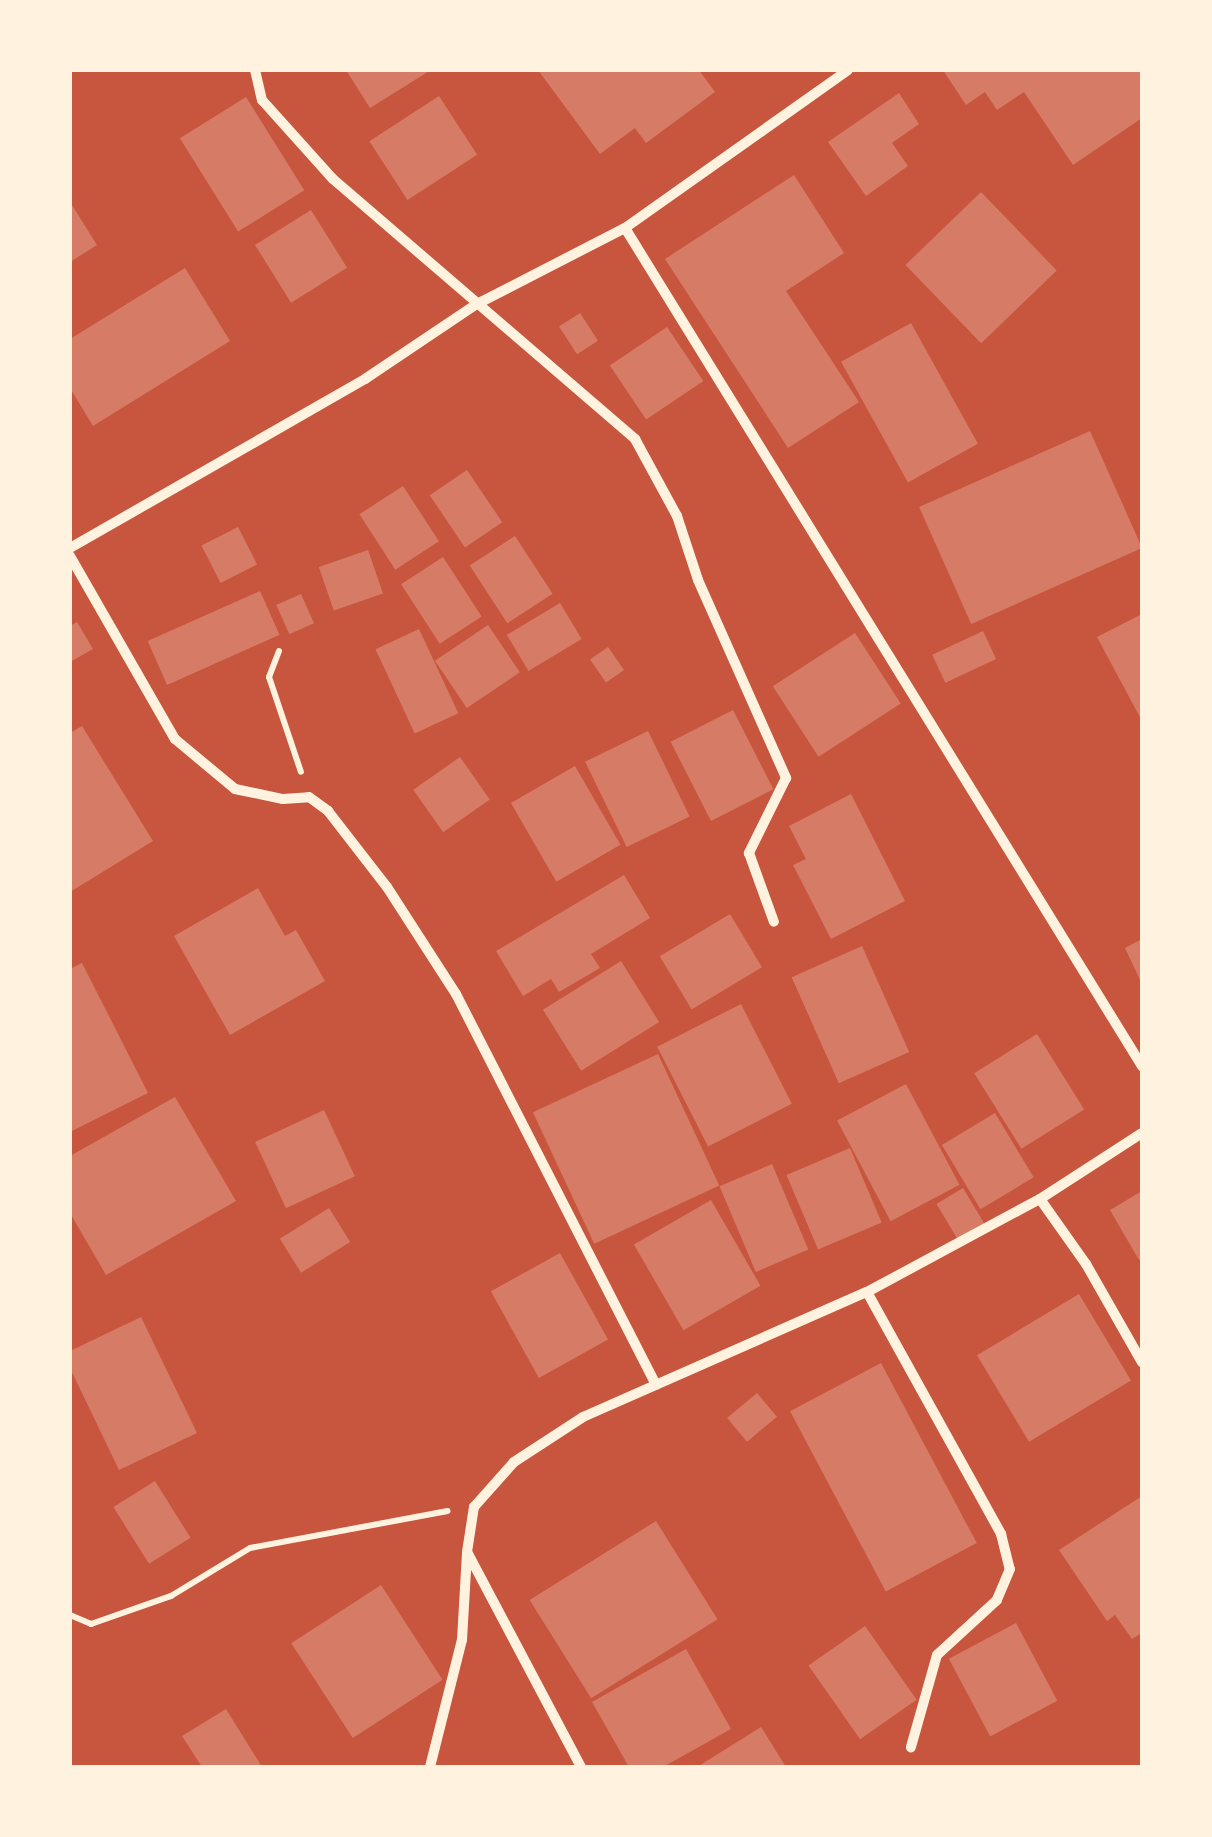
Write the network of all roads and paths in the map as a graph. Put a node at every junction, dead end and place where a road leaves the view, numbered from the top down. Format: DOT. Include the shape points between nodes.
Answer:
graph roads {
  1 [pos="255,70"];
  2 [pos="848,70"];
  3 [pos="624,228"];
  4 [pos="476,305"];
  5 [pos="70,548"];
  6 [pos="70,556"];
  7 [pos="279,651"];
  8 [pos="309,797"];
  9 [pos="774,922"];
  10 [pos="1142,1066"];
  11 [pos="1142,1133"];
  12 [pos="1040,1199"];
  13 [pos="867,1292"];
  14 [pos="1142,1362"];
  15 [pos="656,1385"];
  16 [pos="474,1507"];
  17 [pos="466,1552"];
  18 [pos="70,1616"];
  19 [pos="911,1748"];
  20 [pos="430,1767"];
  21 [pos="580,1767"];
  1 -- 4 [label="street" via="262,100 293,139"];
  2 -- 3 [label="street"];
  3 -- 4 [label="street"];
  3 -- 10 [label="street"];
  4 -- 5 [label="street" via="365,379"];
  4 -- 9 [label="street" via="635,440 677,516 698,580 786,778 749,853"];
  6 -- 8 [label="street" via="175,738 236,789"];
  7 -- 8 [label="path" via="269,677"];
  8 -- 15 [label="street" via="328,810 388,887 456,994"];
  11 -- 12 [label="street"];
  12 -- 13 [label="street"];
  12 -- 14 [label="street"];
  13 -- 15 [label="street"];
  13 -- 19 [label="street" via="1001,1534 1010,1569 997,1600 937,1654"];
  15 -- 16 [label="street" via="583,1417 514,1462"];
  16 -- 17 [label="street"];
  16 -- 18 [label="path" via="250,1548 171,1596 91,1624"];
  17 -- 20 [label="street" via="462,1640"];
  17 -- 21 [label="street"];
}
